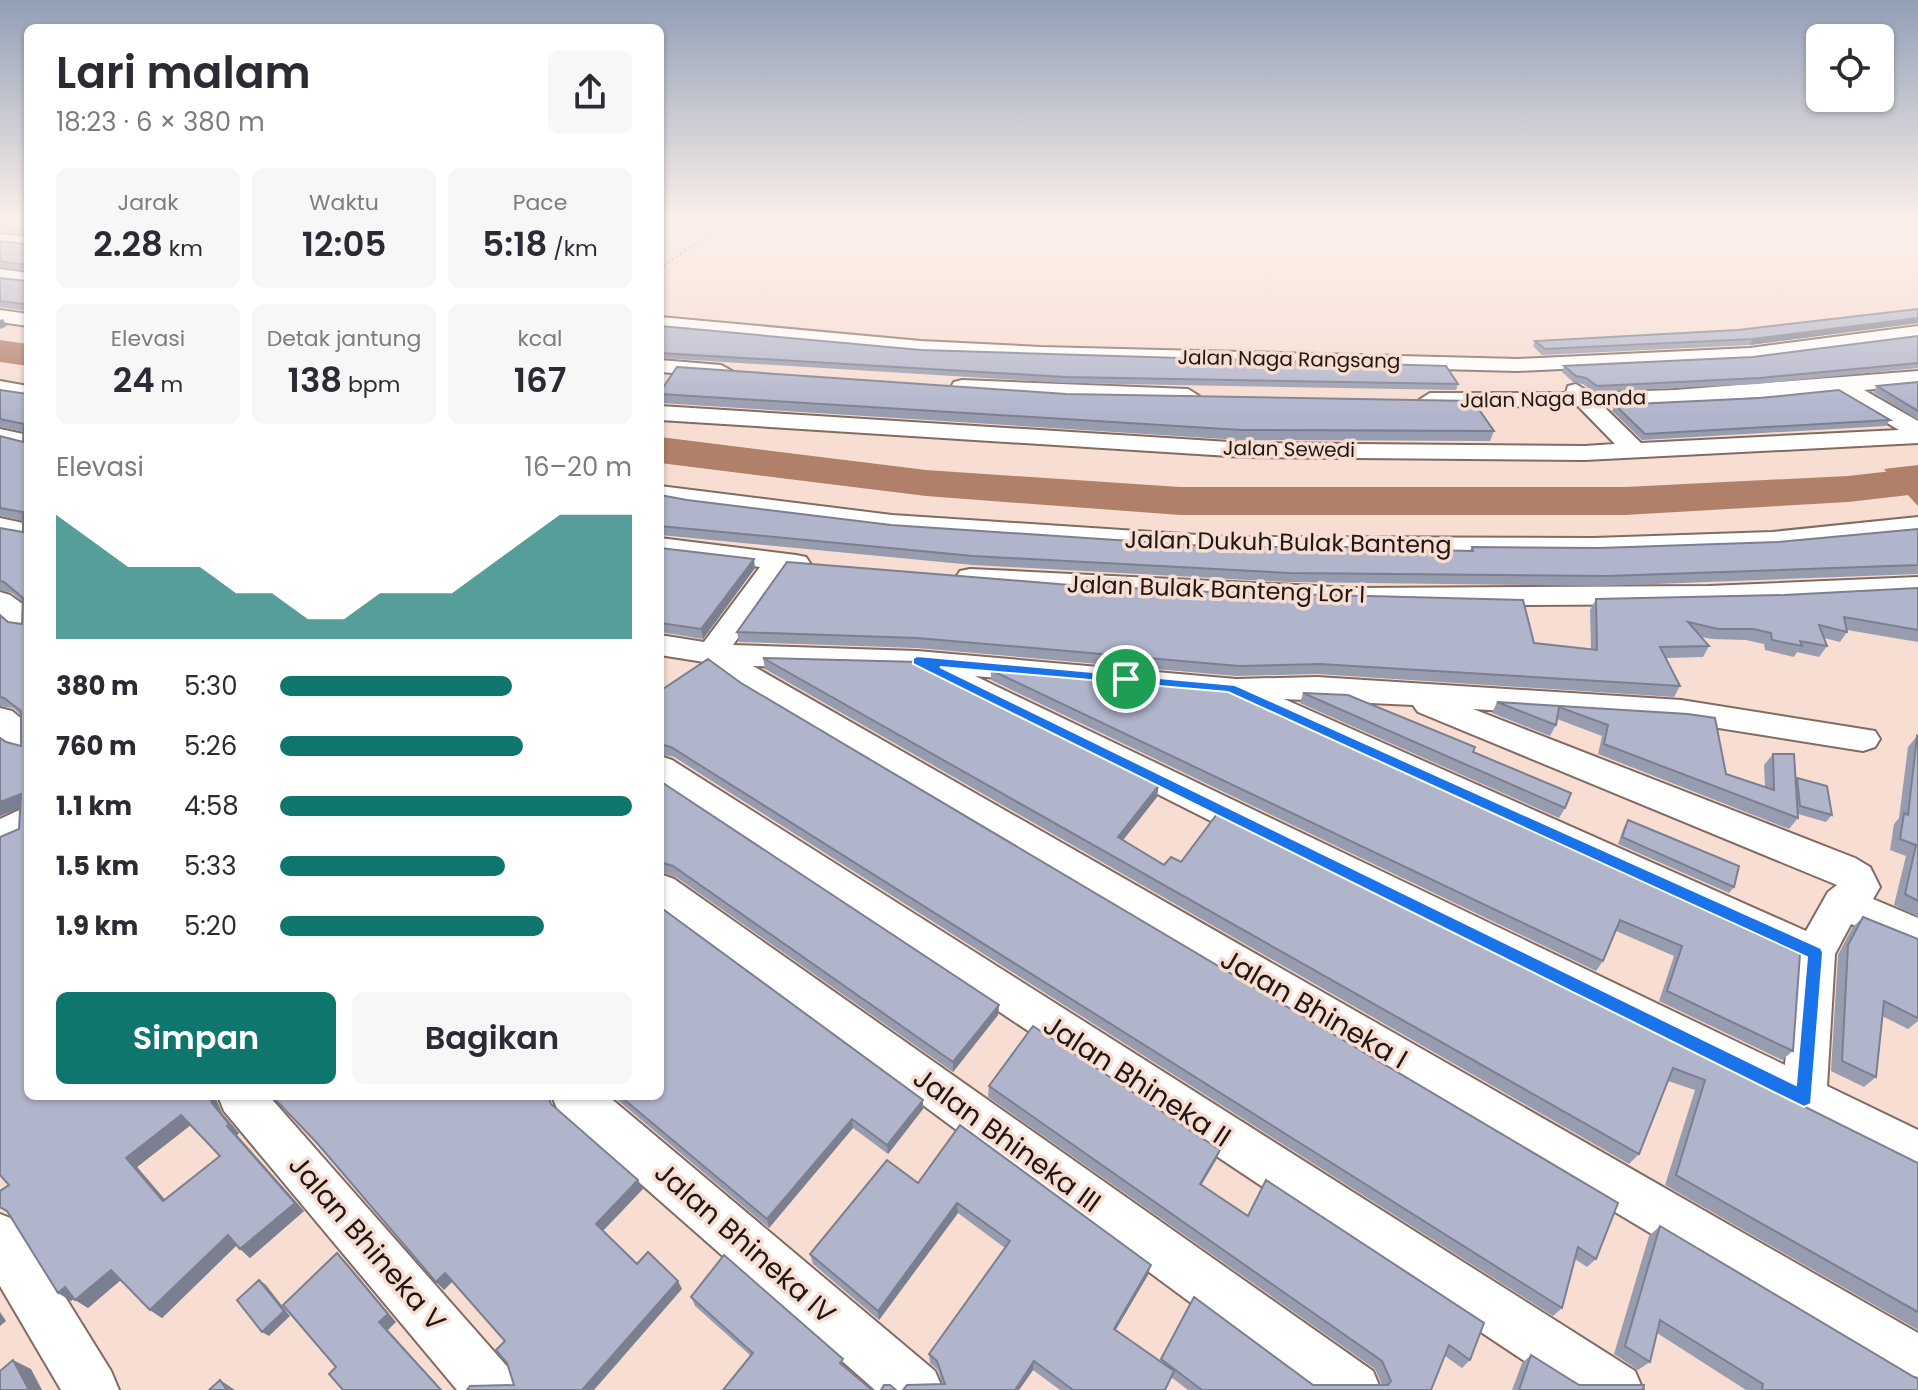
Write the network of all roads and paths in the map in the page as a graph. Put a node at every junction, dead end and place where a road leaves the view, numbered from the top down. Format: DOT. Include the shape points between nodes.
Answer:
graph roads {
  1 [pos="24,307"];
  2 [pos="2,316"];
  3 [pos="24,319"];
  4 [pos="664,323"];
  5 [pos="1918,332"];
  6 [pos="1452,363"];
  7 [pos="1548,364"];
  8 [pos="664,372"];
  9 [pos="747,373"];
  10 [pos="1918,378"];
  11 [pos="944,386"];
  12 [pos="1842,387"];
  13 [pos="0,388"];
  14 [pos="24,392"];
  15 [pos="1208,397"];
  16 [pos="1401,400"];
  17 [pos="1479,401"];
  18 [pos="1587,402"];
  19 [pos="664,413"];
  20 [pos="1065,415"];
  21 [pos="1918,434"];
  22 [pos="0,436"];
  23 [pos="24,441"];
  24 [pos="1635,451"];
  25 [pos="1519,452"];
  26 [pos="664,494"];
  27 [pos="1918,525"];
  28 [pos="0,526"];
  29 [pos="24,531"];
  30 [pos="1009,533"];
  31 [pos="664,547"];
  32 [pos="779,561"];
  33 [pos="824,565"];
  34 [pos="944,575"];
  35 [pos="1004,580"];
  36 [pos="1918,586"];
  37 [pos="0,601"];
  38 [pos="24,620"];
  39 [pos="664,646"];
  40 [pos="712,653"];
  41 [pos="917,661"];
  42 [pos="1231,688"];
  43 [pos="1404,694"];
  44 [pos="0,719"];
  45 [pos="24,739"];
  46 [pos="1863,739"];
  47 [pos="664,772"];
  48 [pos="664,893"];
  49 [pos="1842,903"];
  50 [pos="1918,936"];
  51 [pos="1815,953"];
  52 [pos="1804,1098"];
  53 [pos="243,1100"];
  54 [pos="579,1100"];
  55 [pos="1918,1154"];
  56 [pos="0,1239"];
  57 [pos="1918,1363"];
  58 [pos="92,1390"];
  59 [pos="492,1390"];
  60 [pos="916,1390"];
  61 [pos="1354,1390"];
  62 [pos="1616,1390"];
  1 -- 2 [label="street"];
  2 -- 3 [label="street"];
  4 -- 6 [label="street, Jalan Naga Rangsang" via="921,347"];
  5 -- 7 [label="street, Jalan Naga Rangsang" via="1750,354"];
  6 -- 7 [label="street, Jalan Naga Rangsang"];
  6 -- 17 [label="street"];
  7 -- 18 [label="street"];
  8 -- 9 [label="street"];
  10 -- 12 [label="street, Jalan Naga Banda"];
  11 -- 20 [label="street"];
  12 -- 18 [label="street, Jalan Naga Banda"];
  12 -- 21 [label="street"];
  13 -- 14 [label="street"];
  15 -- 20 [label="street"];
  16 -- 17 [label="street, Jalan Naga Banda"];
  17 -- 18 [label="street, Jalan Naga Banda"];
  17 -- 25 [label="street"];
  18 -- 24 [label="street"];
  19 -- 20 [label="street, Jalan Sewedi"];
  20 -- 25 [label="street, Jalan Sewedi" via="1245,450"];
  21 -- 24 [label="street, Jalan Sewedi"];
  22 -- 23 [label="street"];
  24 -- 25 [label="street, Jalan Sewedi"];
  26 -- 30 [label="street, Jalan Dukuh Bulak Banteng"];
  27 -- 30 [label="street, Jalan Dukuh Bulak Banteng" via="1772,540 1594,546 1228,545"];
  28 -- 29 [label="street"];
  30 -- 35 [label="street"];
  31 -- 32 [label="street"];
  32 -- 33 [label="street"];
  32 -- 40 [label="street"];
  34 -- 35 [label="street, Jalan Bulak Banteng Lor I"];
  35 -- 36 [label="street, Jalan Bulak Banteng Lor I" via="1355,597 1709,595"];
  37 -- 38 [label="street"];
  39 -- 40 [label="street, Jalan Bhineka I"];
  40 -- 41 [label="street, Jalan Bhineka I"];
  40 -- 57 [label="street, Jalan Bhineka I"];
  41 -- 42 [label="street, Jalan Bhineka I"];
  41 -- 52 [label="street"];
  42 -- 43 [label="street"];
  42 -- 51 [label="street"];
  43 -- 46 [label="street" via="1681,711"];
  43 -- 49 [label="street" via="1842,869 1861,887"];
  44 -- 45 [label="street"];
  47 -- 62 [label="street, Jalan Bhineka II"];
  48 -- 61 [label="street, Jalan Bhineka III"];
  49 -- 50 [label="street"];
  49 -- 51 [label="street"];
  51 -- 52 [label="street"];
  52 -- 55 [label="street"];
  53 -- 59 [label="street, Jalan Bhineka V"];
  54 -- 60 [label="street, Jalan Bhineka IV"];
  56 -- 58 [label="street"];
}
